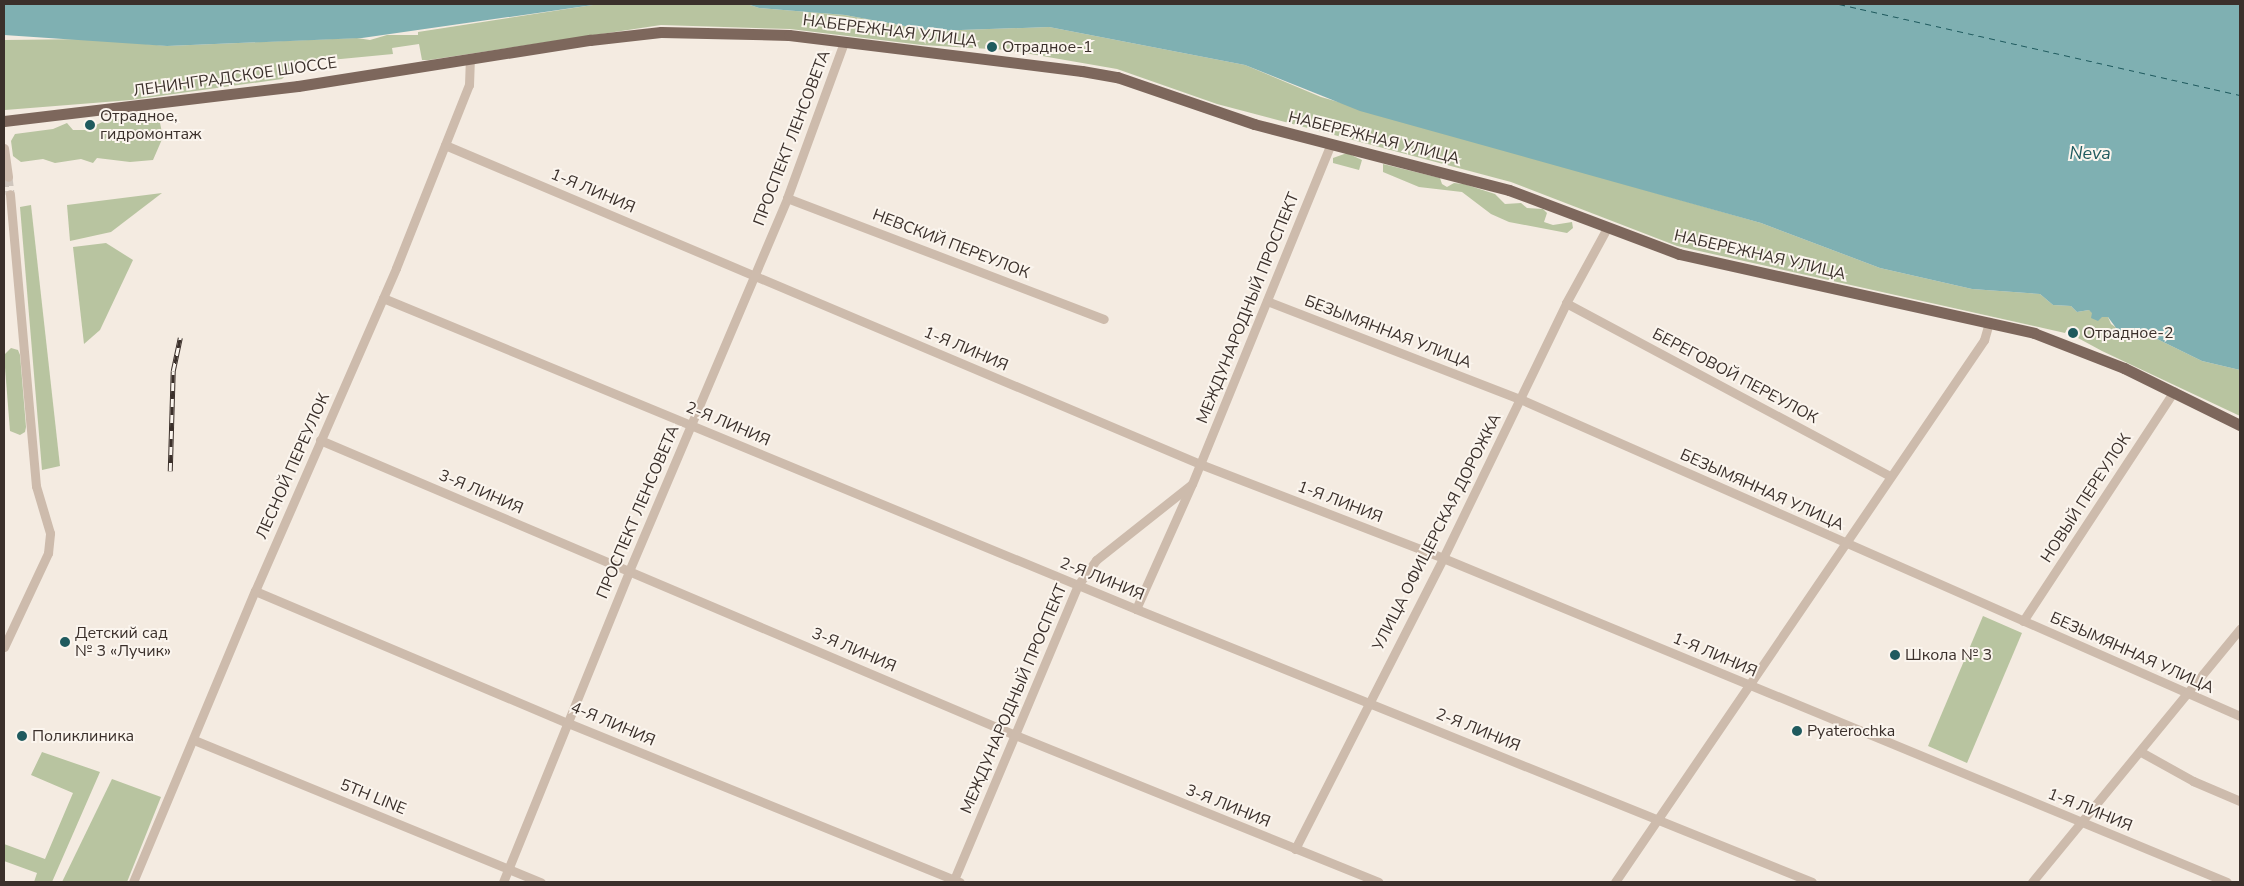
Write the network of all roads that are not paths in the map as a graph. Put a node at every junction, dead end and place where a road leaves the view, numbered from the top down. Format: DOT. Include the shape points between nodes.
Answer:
graph roads {
  1 [pos="844,42"];
  2 [pos="470,59"];
  3 [pos="4,121"];
  4 [pos="1331,144"];
  5 [pos="445,145"];
  6 [pos="4,148"];
  7 [pos="8,177"];
  8 [pos="10,194"];
  9 [pos="787,198"];
  10 [pos="1607,228"];
  11 [pos="754,276"];
  12 [pos="383,298"];
  13 [pos="1267,301"];
  14 [pos="1566,302"];
  15 [pos="1104,319"];
  16 [pos="1989,322"];
  17 [pos="2174,391"];
  18 [pos="1520,399"];
  19 [pos="691,425"];
  20 [pos="2240,425"];
  21 [pos="320,440"];
  22 [pos="1200,464"];
  23 [pos="1890,476"];
  24 [pos="1192,484"];
  25 [pos="1846,545"];
  26 [pos="1443,558"];
  27 [pos="629,571"];
  28 [pos="1078,585"];
  29 [pos="255,591"];
  30 [pos="1136,609"];
  31 [pos="2023,622"];
  32 [pos="2240,629"];
  33 [pos="4,647"];
  34 [pos="1750,686"];
  35 [pos="2188,695"];
  36 [pos="1368,702"];
  37 [pos="2240,716"];
  38 [pos="568,723"];
  39 [pos="1015,735"];
  40 [pos="194,740"];
  41 [pos="2141,752"];
  42 [pos="2240,801"];
  43 [pos="1658,820"];
  44 [pos="2082,822"];
  45 [pos="1295,849"];
  46 [pos="508,869"];
  47 [pos="956,881"];
  48 [pos="134,882"];
  49 [pos="503,882"];
  50 [pos="541,882"];
  51 [pos="1378,882"];
  52 [pos="1615,882"];
  53 [pos="1812,882"];
  54 [pos="2032,882"];
  55 [pos="2227,882"];
  1 -- 2 [label="main road, НАБЕРЕЖНАЯ УЛИЦА" via="741,32 661,32"];
  1 -- 4 [label="main road, НАБЕРЕЖНАЯ УЛИЦА" via="1117,77 1210,110"];
  1 -- 9 [label="street, ПРОСПЕКТ ЛЕНСОВЕТА"];
  2 -- 3 [label="main road, ЛЕНИНГРАДСКОЕ ШОССЕ" via="164,104"];
  2 -- 5 [label="street, ЛЕСНОЙ ПЕРЕУЛОК" via="469,86"];
  4 -- 10 [label="main road, НАБЕРЕЖНАЯ УЛИЦА" via="1509,190"];
  4 -- 13 [label="street, МЕЖДУНАРОДНЫЙ ПРОСПЕКТ"];
  5 -- 11 [label="street, 1-Я ЛИНИЯ"];
  5 -- 12 [label="street, ЛЕСНОЙ ПЕРЕУЛОК"];
  6 -- 7 [label="street"];
  8 -- 33 [label="street" via="36,486 50,533 48,553"];
  9 -- 11 [label="street, ПРОСПЕКТ ЛЕНСОВЕТА"];
  9 -- 15 [label="street, НЕВСКИЙ ПЕРЕУЛОК"];
  10 -- 14 [label="street, УЛИЦА ОФИЦЕРСКАЯ ДОРОЖКА"];
  10 -- 16 [label="main road, НАБЕРЕЖНАЯ УЛИЦА" via="1644,243 1714,263"];
  11 -- 19 [label="street, ПРОСПЕКТ ЛЕНСОВЕТА"];
  11 -- 22 [label="street, 1-Я ЛИНИЯ"];
  12 -- 19 [label="street, 2-Я ЛИНИЯ"];
  12 -- 21 [label="street, ЛЕСНОЙ ПЕРЕУЛОК"];
  13 -- 18 [label="street, БЕЗЫМЯННАЯ УЛИЦА"];
  13 -- 22 [label="street, МЕЖДУНАРОДНЫЙ ПРОСПЕКТ"];
  14 -- 18 [label="street, УЛИЦА ОФИЦЕРСКАЯ ДОРОЖКА"];
  14 -- 23 [label="street, БЕРЕГОВОЙ ПЕРЕУЛОК"];
  16 -- 17 [label="main road, НАБЕРЕЖНАЯ УЛИЦА" via="2066,344"];
  16 -- 23 [label="street" via="1984,340"];
  17 -- 20 [label="main road, НАБЕРЕЖНАЯ УЛИЦА"];
  17 -- 31 [label="street, НОВЫЙ ПЕРЕУЛОК"];
  18 -- 25 [label="street, БЕЗЫМЯННАЯ УЛИЦА"];
  18 -- 26 [label="street, УЛИЦА ОФИЦЕРСКАЯ ДОРОЖКА"];
  19 -- 27 [label="street, ПРОСПЕКТ ЛЕНСОВЕТА"];
  19 -- 28 [label="street, 2-Я ЛИНИЯ"];
  21 -- 27 [label="street, 3-Я ЛИНИЯ"];
  21 -- 29 [label="street, ЛЕСНОЙ ПЕРЕУЛОК"];
  22 -- 24 [label="street, МЕЖДУНАРОДНЫЙ ПРОСПЕКТ"];
  22 -- 26 [label="street, 1-Я ЛИНИЯ"];
  23 -- 25 [label="street"];
  24 -- 28 [label="street, МЕЖДУНАРОДНЫЙ ПРОСПЕКТ" via="1096,560"];
  24 -- 30 [label="street, МЕЖДУНАРОДНЫЙ ПРОСПЕКТ"];
  25 -- 31 [label="street, БЕЗЫМЯННАЯ УЛИЦА"];
  25 -- 34 [label="street"];
  26 -- 34 [label="street, 1-Я ЛИНИЯ"];
  26 -- 36 [label="street, УЛИЦА ОФИЦЕРСКАЯ ДОРОЖКА"];
  27 -- 38 [label="street, ПРОСПЕКТ ЛЕНСОВЕТА"];
  27 -- 39 [label="street, 3-Я ЛИНИЯ"];
  28 -- 30 [label="street, 2-Я ЛИНИЯ"];
  28 -- 39 [label="street, МЕЖДУНАРОДНЫЙ ПРОСПЕКТ"];
  29 -- 38 [label="street, 4-Я ЛИНИЯ"];
  29 -- 40 [label="street, ЛЕСНОЙ ПЕРЕУЛОК"];
  30 -- 36 [label="street, 2-Я ЛИНИЯ"];
  31 -- 35 [label="street, БЕЗЫМЯННАЯ УЛИЦА"];
  32 -- 35 [label="street"];
  34 -- 43 [label="street"];
  34 -- 44 [label="street, 1-Я ЛИНИЯ"];
  35 -- 37 [label="street, БЕЗЫМЯННАЯ УЛИЦА"];
  35 -- 41 [label="street"];
  36 -- 43 [label="street, 2-Я ЛИНИЯ"];
  36 -- 45 [label="street, УЛИЦА ОФИЦЕРСКАЯ ДОРОЖКА"];
  38 -- 46 [label="street, ПРОСПЕКТ ЛЕНСОВЕТА"];
  38 -- 47 [label="street, 4-Я ЛИНИЯ"];
  39 -- 45 [label="street, 3-Я ЛИНИЯ"];
  39 -- 47 [label="street, МЕЖДУНАРОДНЫЙ ПРОСПЕКТ"];
  40 -- 46 [label="street, 5TH LINE"];
  40 -- 48 [label="street, ЛЕСНОЙ ПЕРЕУЛОК" via="168,794"];
  41 -- 42 [label="street" via="2193,781"];
  41 -- 44 [label="street"];
  43 -- 52 [label="street"];
  43 -- 53 [label="street, 2-Я ЛИНИЯ"];
  44 -- 54 [label="street"];
  44 -- 55 [label="street, 1-Я ЛИНИЯ"];
  45 -- 51 [label="street, 3-Я ЛИНИЯ"];
  46 -- 49 [label="street, ПРОСПЕКТ ЛЕНСОВЕТА"];
  46 -- 50 [label="street, 5TH LINE"];
}
